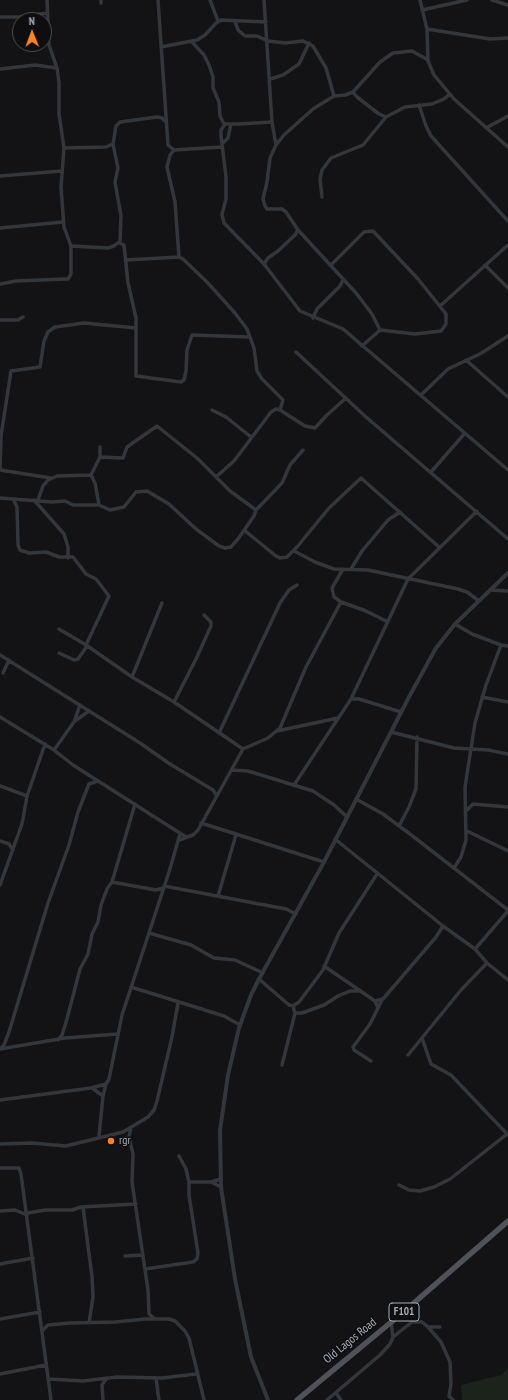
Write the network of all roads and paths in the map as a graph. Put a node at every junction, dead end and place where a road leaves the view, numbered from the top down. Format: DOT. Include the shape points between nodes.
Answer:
graph roads {
  1 [pos="47,0"];
  2 [pos="158,0"];
  3 [pos="210,0"];
  4 [pos="264,0"];
  5 [pos="420,0"];
  6 [pos="467,0"];
  7 [pos="492,0"];
  8 [pos="508,5"];
  9 [pos="422,10"];
  10 [pos="47,12"];
  11 [pos="0,17"];
  12 [pos="12,17"];
  13 [pos="235,20"];
  14 [pos="218,21"];
  15 [pos="266,22"];
  16 [pos="427,29"];
  17 [pos="508,38"];
  18 [pos="268,41"];
  19 [pos="192,42"];
  20 [pos="309,43"];
  21 [pos="161,47"];
  22 [pos="51,52"];
  23 [pos="428,60"];
  24 [pos="57,68"];
  25 [pos="0,69"];
  26 [pos="270,79"];
  27 [pos="353,92"];
  28 [pos="450,94"];
  29 [pos="334,96"];
  30 [pos="420,105"];
  31 [pos="508,116"];
  32 [pos="386,117"];
  33 [pos="166,122"];
  34 [pos="272,122"];
  35 [pos="225,124"];
  36 [pos="231,124"];
  37 [pos="486,128"];
  38 [pos="275,134"];
  39 [pos="284,135"];
  40 [pos="113,144"];
  41 [pos="222,146"];
  42 [pos="276,146"];
  43 [pos="508,147"];
  44 [pos="64,148"];
  45 [pos="174,150"];
  46 [pos="62,171"];
  47 [pos="0,176"];
  48 [pos="322,197"];
  49 [pos="63,222"];
  50 [pos="508,222"];
  51 [pos="0,228"];
  52 [pos="298,230"];
  53 [pos="119,243"];
  54 [pos="508,245"];
  55 [pos="71,246"];
  56 [pos="178,257"];
  57 [pos="126,260"];
  58 [pos="264,264"];
  59 [pos="330,266"];
  60 [pos="485,266"];
  61 [pos="343,280"];
  62 [pos="0,284"];
  63 [pos="508,288"];
  64 [pos="440,306"];
  65 [pos="23,317"];
  66 [pos="313,318"];
  67 [pos="0,320"];
  68 [pos="136,328"];
  69 [pos="380,330"];
  70 [pos="508,336"];
  71 [pos="249,337"];
  72 [pos="362,346"];
  73 [pos="296,352"];
  74 [pos="475,357"];
  75 [pos="466,360"];
  76 [pos="473,367"];
  77 [pos="421,394"];
  78 [pos="508,397"];
  79 [pos="346,398"];
  80 [pos="212,410"];
  81 [pos="280,410"];
  82 [pos="465,433"];
  83 [pos="252,436"];
  84 [pos="100,447"];
  85 [pos="303,450"];
  86 [pos="100,457"];
  87 [pos="0,470"];
  88 [pos="508,470"];
  89 [pos="431,472"];
  90 [pos="221,474"];
  91 [pos="91,476"];
  92 [pos="216,477"];
  93 [pos="52,478"];
  94 [pos="220,481"];
  95 [pos="0,498"];
  96 [pos="13,499"];
  97 [pos="36,500"];
  98 [pos="99,505"];
  99 [pos="256,510"];
  100 [pos="476,511"];
  101 [pos="400,512"];
  102 [pos="244,530"];
  103 [pos="508,539"];
  104 [pos="439,547"];
  105 [pos="294,551"];
  106 [pos="68,558"];
  107 [pos="351,569"];
  108 [pos="342,570"];
  109 [pos="508,573"];
  110 [pos="408,579"];
  111 [pos="297,585"];
  112 [pos="490,590"];
  113 [pos="508,591"];
  114 [pos="479,601"];
  115 [pos="341,602"];
  116 [pos="162,603"];
  117 [pos="204,615"];
  118 [pos="388,622"];
  119 [pos="455,624"];
  120 [pos="59,629"];
  121 [pos="86,645"];
  122 [pos="501,645"];
  123 [pos="508,646"];
  124 [pos="59,653"];
  125 [pos="0,655"];
  126 [pos="9,660"];
  127 [pos="3,673"];
  128 [pos="132,677"];
  129 [pos="354,693"];
  130 [pos="482,697"];
  131 [pos="351,699"];
  132 [pos="359,699"];
  133 [pos="174,702"];
  134 [pos="508,702"];
  135 [pos="80,705"];
  136 [pos="89,711"];
  137 [pos="401,712"];
  138 [pos="0,717"];
  139 [pos="338,718"];
  140 [pos="74,722"];
  141 [pos="277,731"];
  142 [pos="391,732"];
  143 [pos="219,733"];
  144 [pos="416,737"];
  145 [pos="45,744"];
  146 [pos="243,749"];
  147 [pos="54,750"];
  148 [pos="472,750"];
  149 [pos="508,754"];
  150 [pos="238,760"];
  151 [pos="242,769"];
  152 [pos="232,770"];
  153 [pos="98,781"];
  154 [pos="294,785"];
  155 [pos="0,786"];
  156 [pos="220,788"];
  157 [pos="213,790"];
  158 [pos="27,796"];
  159 [pos="216,796"];
  160 [pos="356,799"];
  161 [pos="135,804"];
  162 [pos="508,807"];
  163 [pos="466,812"];
  164 [pos="346,816"];
  165 [pos="201,823"];
  166 [pos="399,826"];
  167 [pos="467,831"];
  168 [pos="180,834"];
  169 [pos="236,835"];
  170 [pos="186,837"];
  171 [pos="335,839"];
  172 [pos="179,840"];
  173 [pos="0,841"];
  174 [pos="13,850"];
  175 [pos="508,852"];
  176 [pos="324,862"];
  177 [pos="454,868"];
  178 [pos="377,874"];
  179 [pos="112,882"];
  180 [pos="0,885"];
  181 [pos="164,887"];
  182 [pos="156,890"];
  183 [pos="161,895"];
  184 [pos="218,896"];
  185 [pos="508,910"];
  186 [pos="296,914"];
  187 [pos="443,926"];
  188 [pos="149,933"];
  189 [pos="475,949"];
  190 [pos="487,963"];
  191 [pos="324,966"];
  192 [pos="263,973"];
  193 [pos="259,979"];
  194 [pos="508,980"];
  195 [pos="132,987"];
  196 [pos="360,991"];
  197 [pos="383,999"];
  198 [pos="375,1001"];
  199 [pos="178,1003"];
  200 [pos="293,1006"];
  201 [pos="378,1008"];
  202 [pos="295,1013"];
  203 [pos="240,1025"];
  204 [pos="62,1034"];
  205 [pos="118,1034"];
  206 [pos="65,1038"];
  207 [pos="422,1038"];
  208 [pos="58,1040"];
  209 [pos="0,1049"];
  210 [pos="408,1054"];
  211 [pos="371,1061"];
  212 [pos="282,1065"];
  213 [pos="106,1084"];
  214 [pos="91,1088"];
  215 [pos="103,1096"];
  216 [pos="0,1100"];
  217 [pos="131,1127"];
  218 [pos="122,1132"];
  219 [pos="508,1135"];
  220 [pos="99,1136"];
  221 [pos="129,1137"];
  222 [pos="0,1144"];
  223 [pos="179,1156"];
  224 [pos="0,1168"];
  225 [pos="221,1179"];
  226 [pos="189,1182"];
  227 [pos="211,1182"];
  228 [pos="399,1184"];
  229 [pos="221,1187"];
  230 [pos="136,1204"];
  231 [pos="83,1207"];
  232 [pos="0,1210"];
  233 [pos="27,1216"];
  234 [pos="508,1221"];
  235 [pos="125,1256"];
  236 [pos="143,1256"];
  237 [pos="33,1258"];
  238 [pos="0,1264"];
  239 [pos="145,1269"];
  240 [pos="40,1312"];
  241 [pos="149,1314"];
  242 [pos="145,1318"];
  243 [pos="154,1318"];
  244 [pos="0,1319"];
  245 [pos="41,1321"];
  246 [pos="391,1322"];
  247 [pos="89,1323"];
  248 [pos="48,1325"];
  249 [pos="440,1327"];
  250 [pos="428,1328"];
  251 [pos="42,1331"];
  252 [pos="393,1337"];
  253 [pos="46,1365"];
  254 [pos="0,1374"];
  255 [pos="196,1374"];
  256 [pos="107,1378"];
  257 [pos="156,1378"];
  258 [pos="48,1379"];
  259 [pos="96,1380"];
  260 [pos="102,1385"];
  261 [pos="336,1393"];
  262 [pos="51,1400"];
  263 [pos="103,1400"];
  264 [pos="159,1400"];
  265 [pos="204,1400"];
  266 [pos="268,1400"];
  267 [pos="298,1400"];
  268 [pos="327,1400"];
  269 [pos="341,1400"];
  270 [pos="453,1400"];
  1 -- 10 [label="street"];
  2 -- 21 [label="street"];
  3 -- 14 [label="street"];
  4 -- 15 [label="street"];
  5 -- 9 [label="street"];
  6 -- 9 [label="street"];
  7 -- 8 [label="street"];
  9 -- 16 [label="street"];
  11 -- 12 [label="street"];
  13 -- 14 [label="street"];
  13 -- 15 [label="street"];
  13 -- 18 [label="street" via="241,34 257,36"];
  14 -- 19 [label="street" via="205,35"];
  15 -- 18 [label="street"];
  16 -- 17 [label="street"];
  16 -- 23 [label="street"];
  18 -- 20 [label="street"];
  18 -- 26 [label="street"];
  19 -- 21 [label="street"];
  19 -- 35 [label="street" via="209,65 221,120"];
  20 -- 26 [label="street" via="299,64 283,75"];
  20 -- 29 [label="street" via="318,52"];
  21 -- 33 [label="street"];
  22 -- 24 [label="street"];
  23 -- 27 [label="street" via="412,51 393,53 380,62"];
  23 -- 28 [label="street" via="434,75"];
  24 -- 25 [label="street" via="35,65"];
  24 -- 44 [label="street" via="59,114"];
  26 -- 34 [label="street"];
  27 -- 29 [label="street"];
  27 -- 32 [label="street"];
  28 -- 30 [label="street" via="444,99"];
  28 -- 37 [label="street"];
  29 -- 39 [label="street" via="313,109"];
  30 -- 32 [label="street" via="405,107"];
  30 -- 50 [label="street" via="431,136"];
  31 -- 37 [label="street"];
  32 -- 48 [label="street" via="363,145 331,158 322,170"];
  33 -- 40 [label="street" via="160,117 120,122 116,126"];
  33 -- 45 [label="street" via="168,145"];
  34 -- 36 [label="street"];
  34 -- 38 [label="street"];
  35 -- 36 [label="street"];
  35 -- 41 [label="street" via="221,130"];
  36 -- 41 [label="street" via="228,138"];
  37 -- 43 [label="street"];
  38 -- 39 [label="street"];
  38 -- 42 [label="street"];
  39 -- 42 [label="street"];
  40 -- 44 [label="street" via="106,147"];
  40 -- 53 [label="street" via="118,168 115,182 122,225"];
  41 -- 45 [label="street"];
  41 -- 58 [label="street" via="226,199 223,219"];
  42 -- 52 [label="street" via="270,158 264,203 267,209 282,209 286,212"];
  44 -- 46 [label="street"];
  45 -- 56 [label="street" via="167,168 175,202"];
  46 -- 47 [label="street"];
  46 -- 49 [label="street"];
  49 -- 51 [label="street"];
  49 -- 55 [label="street"];
  52 -- 58 [label="street" via="296,235"];
  52 -- 59 [label="street"];
  53 -- 55 [label="street" via="108,248"];
  53 -- 57 [label="street" via="124,245"];
  54 -- 60 [label="street"];
  55 -- 62 [label="street" via="72,266 68,279"];
  56 -- 57 [label="street"];
  56 -- 71 [label="street" via="184,259 236,313 247,329"];
  57 -- 68 [label="street"];
  58 -- 66 [label="street" via="300,311"];
  59 -- 61 [label="street"];
  59 -- 64 [label="street" via="364,232 373,231"];
  60 -- 63 [label="street"];
  60 -- 64 [label="street"];
  61 -- 66 [label="street" via="317,309"];
  61 -- 69 [label="street" via="372,314"];
  64 -- 69 [label="street" via="447,320 441,330 416,334"];
  65 -- 67 [label="street" via="18,320"];
  66 -- 72 [label="street" via="344,329"];
  68 -- 71 [label="street" via="136,376 181,382 184,380 187,350 192,335"];
  68 -- 87 [label="street" via="84,323 55,327 48,332 44,342 40,367 10,371 1,436"];
  69 -- 72 [label="street"];
  70 -- 74 [label="street"];
  71 -- 81 [label="street" via="254,348 257,370 262,379 283,400"];
  72 -- 77 [label="street"];
  73 -- 79 [label="street"];
  74 -- 75 [label="street"];
  74 -- 76 [label="street"];
  75 -- 76 [label="street"];
  75 -- 77 [label="street" via="448,369"];
  76 -- 78 [label="street"];
  77 -- 82 [label="street"];
  79 -- 81 [label="street" via="315,428 305,426"];
  79 -- 89 [label="street"];
  80 -- 83 [label="street"];
  81 -- 83 [label="street" via="271,412"];
  82 -- 88 [label="street"];
  82 -- 89 [label="street"];
  83 -- 90 [label="street"];
  84 -- 86 [label="street"];
  85 -- 99 [label="street" via="290,465 282,483"];
  86 -- 91 [label="street"];
  86 -- 92 [label="street" via="123,458 127,447 157,426"];
  87 -- 93 [label="street"];
  89 -- 100 [label="street"];
  90 -- 92 [label="street"];
  90 -- 94 [label="street"];
  91 -- 93 [label="street"];
  91 -- 98 [label="street"];
  92 -- 94 [label="street"];
  93 -- 97 [label="street"];
  94 -- 99 [label="street"];
  95 -- 96 [label="street"];
  96 -- 97 [label="street"];
  96 -- 106 [label="street" via="17,507 20,550 46,552"];
  97 -- 98 [label="street"];
  97 -- 106 [label="street" via="64,534"];
  98 -- 102 [label="street" via="110,510 120,509 136,492 143,490 169,504 219,546 230,546"];
  99 -- 102 [label="street"];
  100 -- 103 [label="street"];
  100 -- 104 [label="street"];
  101 -- 104 [label="street"];
  101 -- 105 [label="street" via="362,478 329,508"];
  101 -- 107 [label="street" via="388,520 362,551"];
  102 -- 105 [label="street" via="280,558"];
  104 -- 110 [label="street"];
  105 -- 108 [label="street" via="315,562"];
  106 -- 121 [label="street" via="76,558 86,574 96,579 109,596"];
  107 -- 108 [label="street"];
  107 -- 110 [label="street"];
  108 -- 115 [label="street" via="332,591 334,597"];
  109 -- 112 [label="street"];
  110 -- 114 [label="street" via="458,589"];
  110 -- 118 [label="street"];
  111 -- 143 [label="street" via="289,590 280,603"];
  112 -- 113 [label="street"];
  112 -- 114 [label="street"];
  114 -- 119 [label="street"];
  115 -- 118 [label="street"];
  115 -- 141 [label="street" via="306,667"];
  116 -- 128 [label="street"];
  117 -- 133 [label="street" via="211,622 211,626"];
  118 -- 129 [label="street"];
  119 -- 122 [label="street" via="472,634"];
  119 -- 137 [label="street" via="436,648"];
  120 -- 121 [label="street"];
  121 -- 124 [label="street" via="78,659 74,660"];
  121 -- 128 [label="street"];
  122 -- 123 [label="street"];
  122 -- 130 [label="street"];
  125 -- 126 [label="street"];
  126 -- 127 [label="street"];
  126 -- 135 [label="street"];
  128 -- 133 [label="street"];
  129 -- 131 [label="street"];
  129 -- 132 [label="street"];
  130 -- 134 [label="street"];
  130 -- 148 [label="street" via="475,723"];
  131 -- 132 [label="street"];
  131 -- 139 [label="street"];
  132 -- 137 [label="street"];
  133 -- 143 [label="street"];
  135 -- 136 [label="street"];
  135 -- 140 [label="street"];
  136 -- 140 [label="street"];
  136 -- 157 [label="street"];
  137 -- 142 [label="street"];
  138 -- 145 [label="street"];
  139 -- 141 [label="street"];
  139 -- 154 [label="street"];
  140 -- 147 [label="street"];
  141 -- 146 [label="street"];
  142 -- 144 [label="street"];
  142 -- 160 [label="street"];
  143 -- 146 [label="street"];
  144 -- 148 [label="street" via="454,748"];
  144 -- 166 [label="street" via="416,789 410,807"];
  145 -- 147 [label="street"];
  145 -- 158 [label="street"];
  146 -- 150 [label="street"];
  147 -- 153 [label="street"];
  148 -- 149 [label="street"];
  148 -- 163 [label="street" via="465,787"];
  150 -- 151 [label="street"];
  150 -- 152 [label="street"];
  151 -- 152 [label="street"];
  151 -- 154 [label="street"];
  152 -- 156 [label="street"];
  153 -- 161 [label="street"];
  153 -- 209 [label="street" via="89,784 80,806 9,1032 4,1046"];
  154 -- 164 [label="street" via="320,794"];
  155 -- 158 [label="street"];
  156 -- 157 [label="street"];
  156 -- 159 [label="street"];
  157 -- 159 [label="street"];
  158 -- 174 [label="street" via="22,824"];
  159 -- 165 [label="street"];
  160 -- 164 [label="street"];
  160 -- 166 [label="street"];
  161 -- 168 [label="street"];
  161 -- 179 [label="street"];
  162 -- 163 [label="street" via="473,804"];
  163 -- 167 [label="street"];
  164 -- 171 [label="street"];
  165 -- 169 [label="street"];
  165 -- 170 [label="street" via="193,835"];
  166 -- 177 [label="street"];
  167 -- 175 [label="street"];
  167 -- 177 [label="street" via="464,850"];
  168 -- 170 [label="street"];
  168 -- 172 [label="street"];
  169 -- 176 [label="street"];
  169 -- 184 [label="street"];
  170 -- 172 [label="street"];
  171 -- 176 [label="street"];
  171 -- 178 [label="street"];
  172 -- 181 [label="street"];
  173 -- 174 [label="street" via="9,844"];
  174 -- 180 [label="street"];
  176 -- 186 [label="street"];
  177 -- 185 [label="street"];
  178 -- 187 [label="street"];
  178 -- 191 [label="street" via="339,933"];
  179 -- 182 [label="street"];
  179 -- 204 [label="street" via="107,889 92,934 88,954 80,969"];
  181 -- 182 [label="street"];
  181 -- 183 [label="street"];
  181 -- 184 [label="street"];
  182 -- 183 [label="street"];
  183 -- 188 [label="street"];
  184 -- 186 [label="street" via="286,909"];
  185 -- 189 [label="street"];
  186 -- 192 [label="street"];
  187 -- 189 [label="street"];
  187 -- 197 [label="street"];
  188 -- 192 [label="street" via="191,945 214,958 235,960"];
  188 -- 195 [label="street"];
  189 -- 190 [label="street"];
  190 -- 194 [label="street"];
  190 -- 207 [label="street"];
  191 -- 196 [label="street"];
  191 -- 200 [label="street" via="299,1002"];
  192 -- 193 [label="street"];
  193 -- 200 [label="street"];
  193 -- 203 [label="street"];
  195 -- 199 [label="street"];
  195 -- 205 [label="street" via="126,1000"];
  196 -- 198 [label="street"];
  196 -- 202 [label="street" via="350,991 317,1008"];
  197 -- 198 [label="street"];
  197 -- 201 [label="street"];
  198 -- 201 [label="street"];
  199 -- 203 [label="street" via="224,1016"];
  199 -- 217 [label="street" via="154,1110 148,1117"];
  200 -- 202 [label="street"];
  201 -- 211 [label="street" via="353,1047"];
  202 -- 212 [label="street"];
  203 -- 225 [label="street" via="222,1111 219,1149"];
  204 -- 206 [label="street"];
  204 -- 208 [label="street"];
  205 -- 206 [label="street"];
  205 -- 213 [label="street"];
  206 -- 208 [label="street"];
  207 -- 210 [label="street"];
  207 -- 219 [label="street" via="431,1064 451,1075"];
  208 -- 209 [label="street"];
  213 -- 214 [label="street"];
  213 -- 215 [label="street"];
  214 -- 215 [label="street"];
  214 -- 216 [label="street"];
  215 -- 220 [label="street"];
  217 -- 218 [label="street"];
  217 -- 221 [label="street"];
  218 -- 220 [label="street"];
  218 -- 221 [label="street"];
  219 -- 228 [label="street" via="434,1188 408,1190"];
  220 -- 222 [label="street" via="66,1146"];
  221 -- 230 [label="street" via="133,1154 132,1182"];
  223 -- 226 [label="street"];
  224 -- 233 [label="street" via="19,1168"];
  225 -- 227 [label="street"];
  225 -- 229 [label="street"];
  226 -- 227 [label="street"];
  226 -- 239 [label="street" via="197,1259 193,1262"];
  227 -- 229 [label="street"];
  229 -- 266 [label="street" via="235,1279 251,1357"];
  230 -- 231 [label="street"];
  230 -- 236 [label="street"];
  231 -- 233 [label="street" via="63,1211 46,1210"];
  231 -- 247 [label="street" via="92,1277 93,1297"];
  232 -- 233 [label="street" via="12,1210"];
  233 -- 237 [label="street"];
  234 -- 246 [label="main road, Old Lagos Road / F101"];
  235 -- 236 [label="street"];
  236 -- 239 [label="street"];
  237 -- 238 [label="street"];
  237 -- 240 [label="street"];
  239 -- 241 [label="street"];
  240 -- 244 [label="street"];
  240 -- 245 [label="street"];
  241 -- 242 [label="street"];
  241 -- 243 [label="street"];
  242 -- 243 [label="street"];
  242 -- 247 [label="street"];
  243 -- 255 [label="street" via="175,1321 185,1331 189,1338"];
  245 -- 248 [label="street"];
  245 -- 251 [label="street"];
  246 -- 252 [label="street"];
  246 -- 267 [label="main road, Old Lagos Road / F101"];
  247 -- 248 [label="street"];
  248 -- 251 [label="street"];
  249 -- 250 [label="street"];
  250 -- 252 [label="street" via="422,1322 412,1322"];
  250 -- 270 [label="street" via="441,1342 450,1362 449,1396"];
  251 -- 253 [label="street"];
  252 -- 261 [label="street" via="380,1355"];
  253 -- 254 [label="street"];
  253 -- 258 [label="street"];
  255 -- 257 [label="street"];
  255 -- 265 [label="street"];
  256 -- 257 [label="street"];
  256 -- 259 [label="street"];
  256 -- 260 [label="street"];
  257 -- 264 [label="street"];
  258 -- 259 [label="street"];
  258 -- 262 [label="street"];
  259 -- 260 [label="street"];
  260 -- 263 [label="street"];
  261 -- 268 [label="street"];
  261 -- 269 [label="street"];
}
